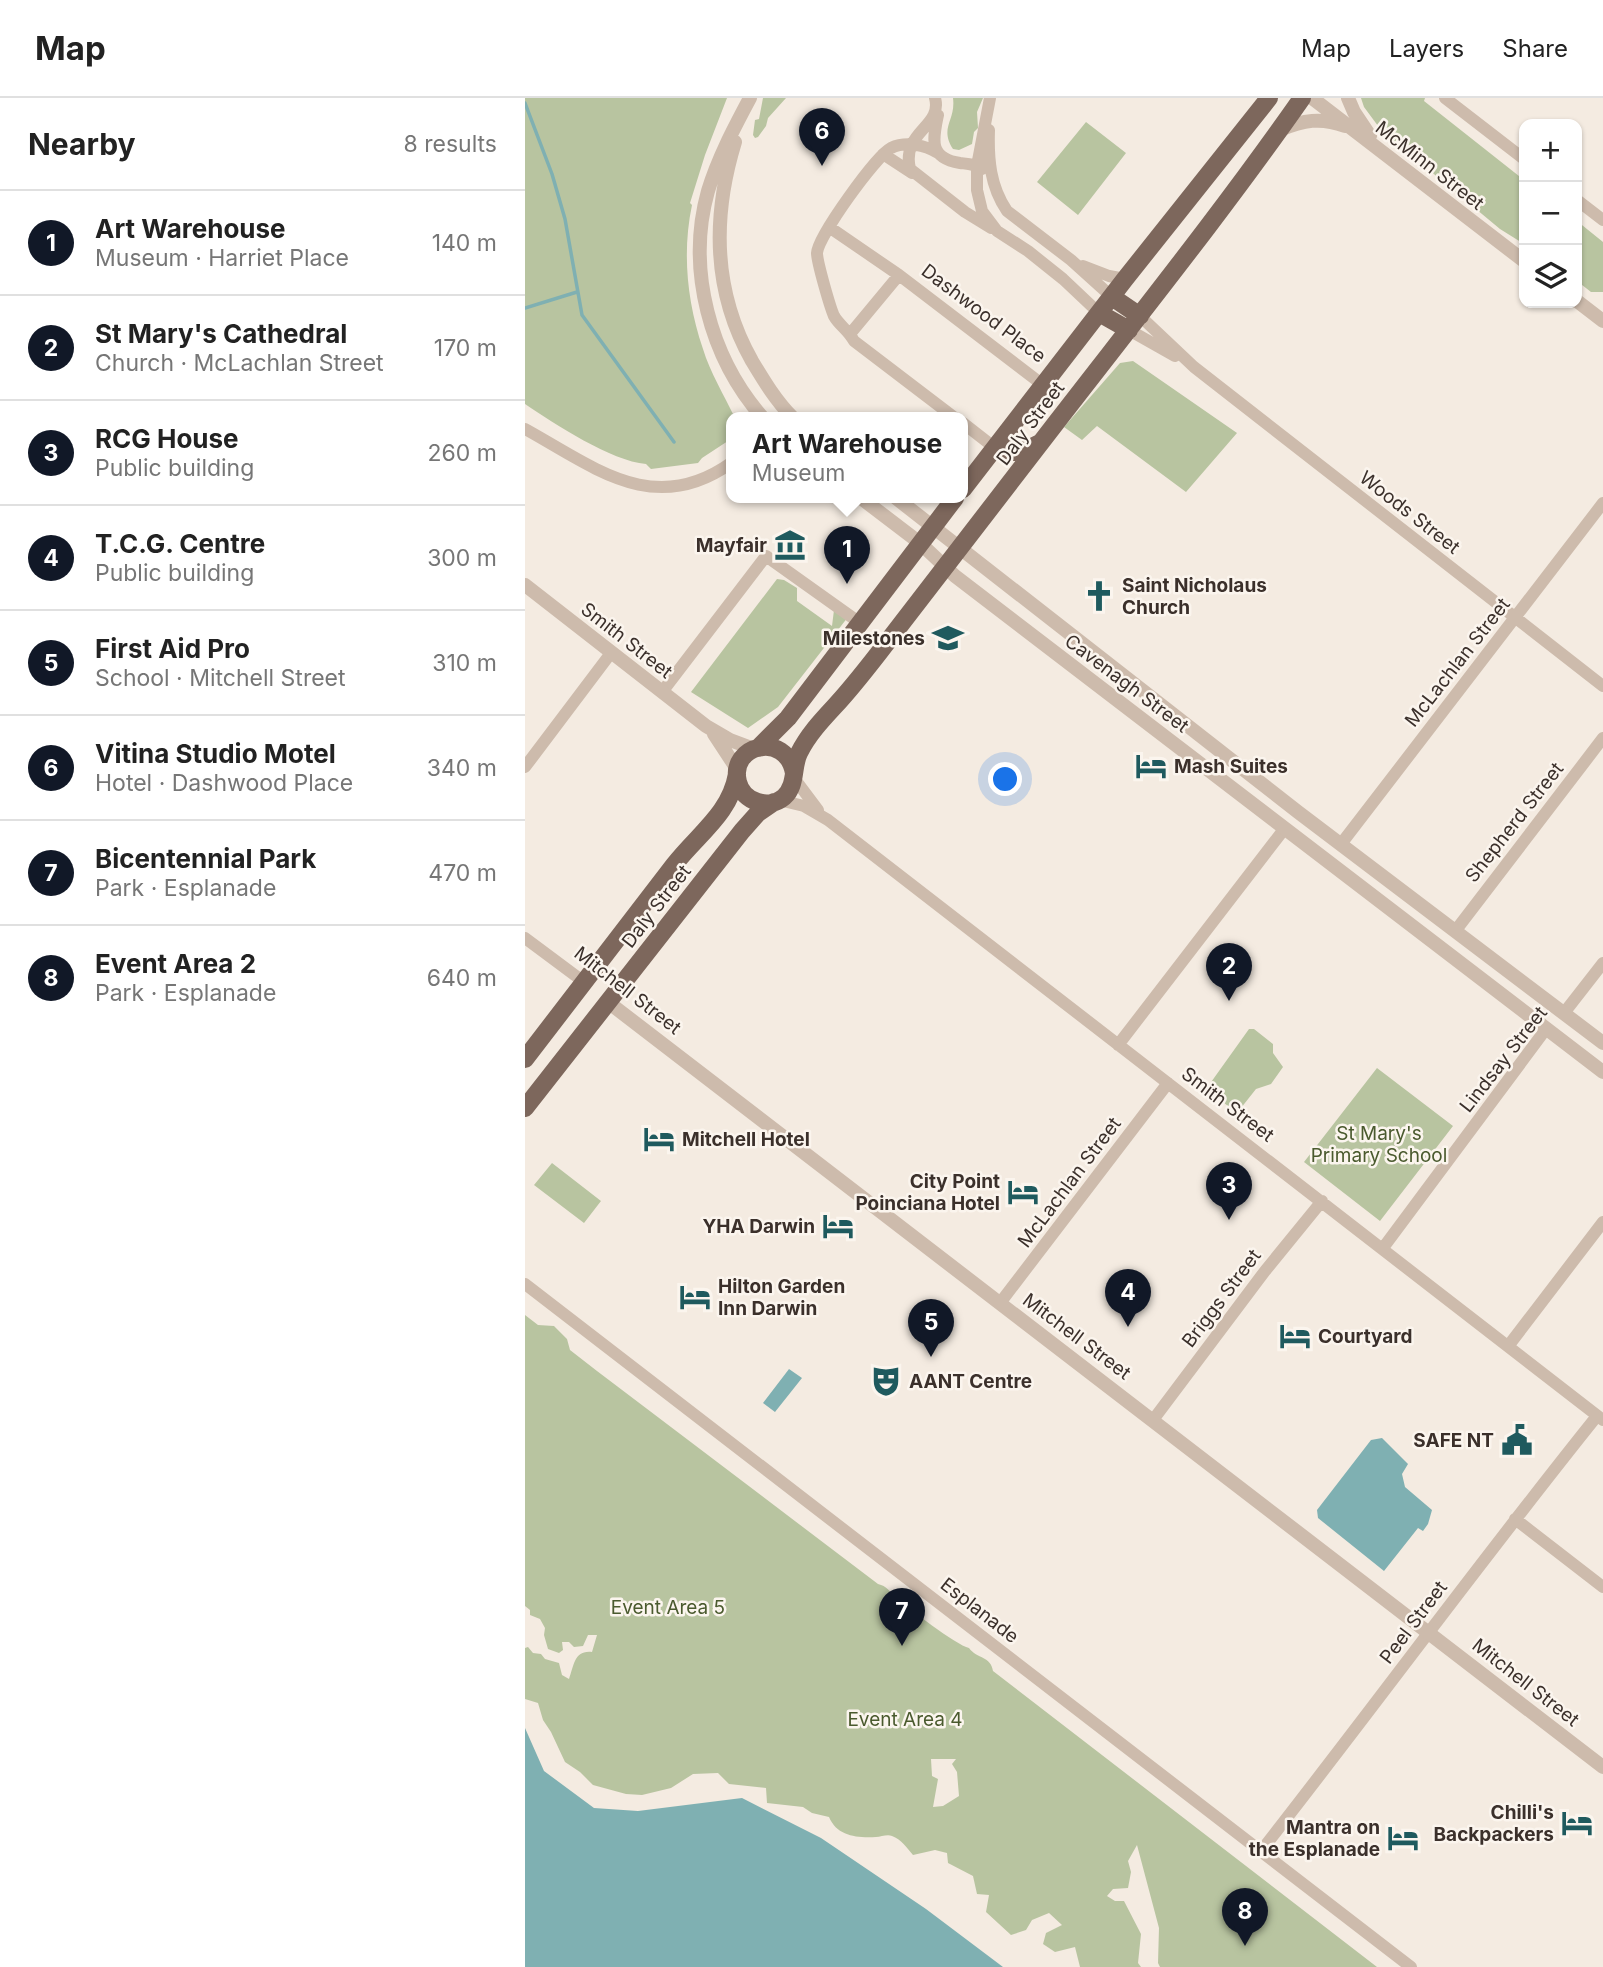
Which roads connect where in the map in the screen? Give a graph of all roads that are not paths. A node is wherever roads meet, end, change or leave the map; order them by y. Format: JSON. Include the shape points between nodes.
{"nodes":[{"id":1,"x":750,"y":98,"type":"edge"},
{"id":2,"x":991,"y":98,"type":"edge"},
{"id":3,"x":1269,"y":98,"type":"edge"},
{"id":4,"x":1302,"y":98,"type":"edge"},
{"id":5,"x":1313,"y":98,"type":"edge"},
{"id":6,"x":1348,"y":98,"type":"edge"},
{"id":7,"x":1445,"y":98,"type":"edge"},
{"id":8,"x":936,"y":103,"type":"edge"},
{"id":9,"x":1353,"y":128,"type":"junction"},
{"id":10,"x":1280,"y":130,"type":"junction"},
{"id":11,"x":911,"y":145,"type":"junction"},
{"id":12,"x":938,"y":153,"type":"junction"},
{"id":13,"x":883,"y":154,"type":"junction"},
{"id":14,"x":1519,"y":155,"type":"edge"},
{"id":15,"x":1391,"y":158,"type":"junction"},
{"id":16,"x":977,"y":166,"type":"junction"},
{"id":17,"x":912,"y":173,"type":"junction"},
{"id":18,"x":991,"y":175,"type":"junction"},
{"id":19,"x":1001,"y":202,"type":"junction"},
{"id":20,"x":1582,"y":204,"type":"edge"},
{"id":21,"x":982,"y":211,"type":"junction"},
{"id":22,"x":1603,"y":220,"type":"edge"},
{"id":23,"x":829,"y":227,"type":"junction"},
{"id":24,"x":997,"y":231,"type":"junction"},
{"id":25,"x":1039,"y":236,"type":"junction"},
{"id":26,"x":1028,"y":251,"type":"junction"},
{"id":27,"x":1519,"y":257,"type":"edge"},
{"id":28,"x":1071,"y":260,"type":"junction"},
{"id":29,"x":899,"y":275,"type":"junction"},
{"id":30,"x":1125,"y":279,"type":"junction"},
{"id":31,"x":1112,"y":297,"type":"junction"},
{"id":32,"x":1582,"y":305,"type":"edge"},
{"id":33,"x":1099,"y":313,"type":"junction"},
{"id":34,"x":1602,"y":319,"type":"edge"},
{"id":35,"x":1134,"y":323,"type":"junction"},
{"id":36,"x":850,"y":334,"type":"junction"},
{"id":37,"x":1043,"y":385,"type":"junction"},
{"id":38,"x":1070,"y":405,"type":"junction"},
{"id":39,"x":758,"y":412,"type":"edge"},
{"id":40,"x":782,"y":412,"type":"edge"},
{"id":41,"x":947,"y":412,"type":"edge"},
{"id":42,"x":968,"y":427,"type":"edge"},
{"id":43,"x":525,"y":429,"type":"edge"},
{"id":44,"x":1040,"y":443,"type":"junction"},
{"id":45,"x":995,"y":448,"type":"junction"},
{"id":46,"x":726,"y":467,"type":"edge"},
{"id":47,"x":968,"y":483,"type":"edge"},
{"id":48,"x":868,"y":503,"type":"edge"},
{"id":49,"x":903,"y":503,"type":"edge"},
{"id":50,"x":951,"y":503,"type":"edge"},
{"id":51,"x":1603,"y":503,"type":"edge"},
{"id":52,"x":933,"y":526,"type":"junction"},
{"id":53,"x":920,"y":543,"type":"junction"},
{"id":54,"x":961,"y":548,"type":"junction"},
{"id":55,"x":945,"y":568,"type":"junction"},
{"id":56,"x":525,"y":585,"type":"edge"},
{"id":57,"x":1515,"y":618,"type":"junction"},
{"id":58,"x":1056,"y":622,"type":"junction"},
{"id":59,"x":860,"y":624,"type":"junction"},
{"id":60,"x":1042,"y":642,"type":"junction"},
{"id":61,"x":611,"y":653,"type":"junction"},
{"id":62,"x":1603,"y":686,"type":"edge"},
{"id":63,"x":662,"y":692,"type":"junction"},
{"id":64,"x":706,"y":726,"type":"junction"},
{"id":65,"x":1603,"y":738,"type":"edge"},
{"id":66,"x":756,"y":748,"type":"junction"},
{"id":67,"x":525,"y":766,"type":"edge"},
{"id":68,"x":737,"y":771,"type":"junction"},
{"id":69,"x":794,"y":776,"type":"junction"},
{"id":70,"x":777,"y":801,"type":"junction"},
{"id":71,"x":1298,"y":812,"type":"junction"},
{"id":72,"x":828,"y":820,"type":"junction"},
{"id":73,"x":1285,"y":828,"type":"junction"},
{"id":74,"x":1341,"y":844,"type":"junction"},
{"id":75,"x":1328,"y":860,"type":"junction"},
{"id":76,"x":1456,"y":930,"type":"junction"},
{"id":77,"x":525,"y":938,"type":"edge"},
{"id":78,"x":1442,"y":949,"type":"junction"},
{"id":79,"x":1603,"y":963,"type":"edge"},
{"id":80,"x":584,"y":982,"type":"junction"},
{"id":81,"x":608,"y":1002,"type":"junction"},
{"id":82,"x":1564,"y":1013,"type":"junction"},
{"id":83,"x":1546,"y":1029,"type":"junction"},
{"id":84,"x":1603,"y":1043,"type":"edge"},
{"id":85,"x":1118,"y":1045,"type":"junction"},
{"id":86,"x":525,"y":1059,"type":"edge"},
{"id":87,"x":1603,"y":1072,"type":"edge"},
{"id":88,"x":1168,"y":1083,"type":"junction"},
{"id":89,"x":525,"y":1108,"type":"edge"},
{"id":90,"x":1322,"y":1201,"type":"junction"},
{"id":91,"x":1603,"y":1222,"type":"edge"},
{"id":92,"x":1383,"y":1248,"type":"junction"},
{"id":93,"x":525,"y":1284,"type":"edge"},
{"id":94,"x":1000,"y":1303,"type":"junction"},
{"id":95,"x":1509,"y":1345,"type":"junction"},
{"id":96,"x":1600,"y":1418,"type":"edge"},
{"id":97,"x":1153,"y":1420,"type":"junction"},
{"id":98,"x":1515,"y":1519,"type":"junction"},
{"id":99,"x":1603,"y":1587,"type":"edge"},
{"id":100,"x":1429,"y":1632,"type":"junction"},
{"id":101,"x":1603,"y":1767,"type":"edge"},
{"id":102,"x":1261,"y":1851,"type":"junction"},
{"id":103,"x":1411,"y":1967,"type":"edge"}],
"edges":[{"from":1,"to":39,"type":"street","via":[[707,194],[701,269],[709,317],[724,358]]},
{"from":1,"to":40,"type":"street","via":[[722,190],[718,230],[721,271],[736,330]]},
{"from":2,"to":16,"type":"street"},
{"from":2,"to":18,"type":"street"},
{"from":3,"to":30,"type":"main road","name":"Daly Street"},
{"from":4,"to":10,"type":"main road","name":"Daly Street"},
{"from":5,"to":9,"type":"street","name":"McMinn Street"},
{"from":6,"to":15,"type":"street","via":[[1361,125]]},
{"from":7,"to":14,"type":"street"},
{"from":8,"to":11,"type":"street"},
{"from":8,"to":12,"type":"street","via":[[933,138]]},
{"from":9,"to":10,"type":"street","via":[[1311,119]]},
{"from":9,"to":15,"type":"street","name":"McMinn Street"},
{"from":10,"to":35,"type":"main road","name":"Daly Street"},
{"from":11,"to":12,"type":"street"},
{"from":11,"to":13,"type":"street"},
{"from":11,"to":17,"type":"street"},
{"from":12,"to":16,"type":"street"},
{"from":13,"to":17,"type":"street"},
{"from":13,"to":23,"type":"street"},
{"from":15,"to":27,"type":"street","name":"McMinn Street"},
{"from":16,"to":18,"type":"street"},
{"from":16,"to":21,"type":"street"},
{"from":17,"to":24,"type":"street"},
{"from":18,"to":19,"type":"street"},
{"from":19,"to":21,"type":"street"},
{"from":19,"to":25,"type":"street"},
{"from":20,"to":22,"type":"street"},
{"from":21,"to":24,"type":"street"},
{"from":23,"to":29,"type":"street","name":"Dashwood Place"},
{"from":23,"to":36,"type":"street","via":[[817,257],[834,315]]},
{"from":24,"to":26,"type":"street"},
{"from":25,"to":26,"type":"street"},
{"from":25,"to":28,"type":"street"},
{"from":26,"to":33,"type":"street"},
{"from":28,"to":30,"type":"street"},
{"from":28,"to":31,"type":"street"},
{"from":29,"to":36,"type":"street","name":"Dashwood Place"},
{"from":29,"to":37,"type":"street","name":"Dashwood Place"},
{"from":30,"to":31,"type":"main road","name":"Daly Street"},
{"from":31,"to":33,"type":"main road","name":"Daly Street"},
{"from":31,"to":35,"type":"main road"},
{"from":32,"to":34,"type":"street"},
{"from":33,"to":35,"type":"main road"},
{"from":33,"to":37,"type":"main road","name":"Daly Street"},
{"from":35,"to":38,"type":"main road","name":"Daly Street"},
{"from":35,"to":57,"type":"street","name":"Woods Street"},
{"from":36,"to":41,"type":"street"},
{"from":37,"to":38,"type":"main road"},
{"from":37,"to":45,"type":"main road","name":"Daly Street"},
{"from":38,"to":44,"type":"main road","name":"Daly Street"},
{"from":42,"to":45,"type":"street"},
{"from":43,"to":46,"type":"street","via":[[611,477],[637,485],[663,489],[685,485]]},
{"from":44,"to":45,"type":"main road","via":[[1015,452]]},
{"from":44,"to":54,"type":"main road","name":"Daly Street"},
{"from":45,"to":47,"type":"main road","name":"Daly Street"},
{"from":48,"to":53,"type":"street","name":"Cavenagh Street"},
{"from":49,"to":52,"type":"street","name":"Cavenagh Street"},
{"from":50,"to":52,"type":"main road"},
{"from":51,"to":57,"type":"street","name":"McLachlan Street"},
{"from":52,"to":53,"type":"main road"},
{"from":52,"to":54,"type":"street","name":"Cavenagh Street"},
{"from":53,"to":55,"type":"street","name":"Cavenagh Street"},
{"from":53,"to":59,"type":"main road"},
{"from":54,"to":55,"type":"main road","name":"Daly Street"},
{"from":54,"to":58,"type":"street","name":"Cavenagh Street"},
{"from":55,"to":60,"type":"street","name":"Cavenagh Street"},
{"from":55,"to":69,"type":"main road","name":"Daly Street","via":[[814,729],[799,753]]},
{"from":56,"to":61,"type":"street","name":"Smith Street"},
{"from":57,"to":62,"type":"street","name":"Woods Street"},
{"from":57,"to":74,"type":"street","name":"McLachlan Street"},
{"from":58,"to":60,"type":"street"},
{"from":58,"to":71,"type":"street","name":"Cavenagh Street"},
{"from":59,"to":63,"type":"street","via":[[766,556]]},
{"from":59,"to":66,"type":"main road","via":[[788,718]]},
{"from":60,"to":73,"type":"street","name":"Cavenagh Street"},
{"from":61,"to":63,"type":"street","name":"Smith Street"},
{"from":61,"to":67,"type":"street"},
{"from":63,"to":64,"type":"street","name":"Smith Street"},
{"from":64,"to":66,"type":"street","name":"Smith Street"},
{"from":64,"to":68,"type":"street","name":"Smith Street"},
{"from":65,"to":76,"type":"street","name":"Shepherd Street"},
{"from":66,"to":68,"type":"main road","via":[[745,755]]},
{"from":66,"to":69,"type":"main road","via":[[783,752]]},
{"from":68,"to":70,"type":"main road","via":[[741,791],[750,799]]},
{"from":68,"to":80,"type":"main road","name":"Daly Street","via":[[733,791],[718,817],[680,857]]},
{"from":69,"to":70,"type":"main road","via":[[791,789]]},
{"from":69,"to":72,"type":"street","name":"Smith Street"},
{"from":70,"to":72,"type":"street","name":"Smith Street","via":[[804,806]]},
{"from":70,"to":81,"type":"main road","name":"Daly Street","via":[[742,831]]},
{"from":71,"to":73,"type":"street"},
{"from":71,"to":74,"type":"street","name":"Cavenagh Street"},
{"from":72,"to":85,"type":"street","name":"Smith Street"},
{"from":73,"to":75,"type":"street","name":"Cavenagh Street"},
{"from":73,"to":85,"type":"street"},
{"from":74,"to":75,"type":"street"},
{"from":74,"to":76,"type":"street","name":"Cavenagh Street"},
{"from":75,"to":78,"type":"street","name":"Cavenagh Street"},
{"from":76,"to":78,"type":"street"},
{"from":76,"to":82,"type":"street","name":"Cavenagh Street"},
{"from":77,"to":80,"type":"street","name":"Mitchell Street"},
{"from":78,"to":83,"type":"street","name":"Cavenagh Street"},
{"from":79,"to":82,"type":"street","name":"Lindsay Street"},
{"from":80,"to":81,"type":"main road","name":"Mitchell Street"},
{"from":80,"to":86,"type":"main road","name":"Daly Street"},
{"from":81,"to":89,"type":"main road","name":"Daly Street"},
{"from":81,"to":94,"type":"street","name":"Mitchell Street"},
{"from":82,"to":83,"type":"street","name":"Lindsay Street"},
{"from":82,"to":84,"type":"street","name":"Cavenagh Street"},
{"from":83,"to":87,"type":"street","name":"Cavenagh Street"},
{"from":83,"to":92,"type":"street","name":"Lindsay Street"},
{"from":85,"to":88,"type":"street","name":"Smith Street"},
{"from":88,"to":90,"type":"street","name":"Smith Street"},
{"from":88,"to":94,"type":"street","name":"McLachlan Street"},
{"from":90,"to":92,"type":"street","name":"Smith Street"},
{"from":90,"to":97,"type":"street","name":"Briggs Street"},
{"from":91,"to":95,"type":"street"},
{"from":92,"to":95,"type":"street","name":"Smith Street"},
{"from":93,"to":102,"type":"street","name":"Esplanade"},
{"from":94,"to":97,"type":"street","name":"Mitchell Street"},
{"from":95,"to":96,"type":"street","name":"Smith Street"},
{"from":96,"to":98,"type":"street","name":"Peel Street"},
{"from":97,"to":100,"type":"street","name":"Mitchell Street"},
{"from":98,"to":99,"type":"street"},
{"from":98,"to":100,"type":"street","name":"Peel Street"},
{"from":100,"to":101,"type":"street","name":"Mitchell Street"},
{"from":100,"to":102,"type":"street","name":"Peel Street"},
{"from":102,"to":103,"type":"street","name":"Esplanade"}]}
